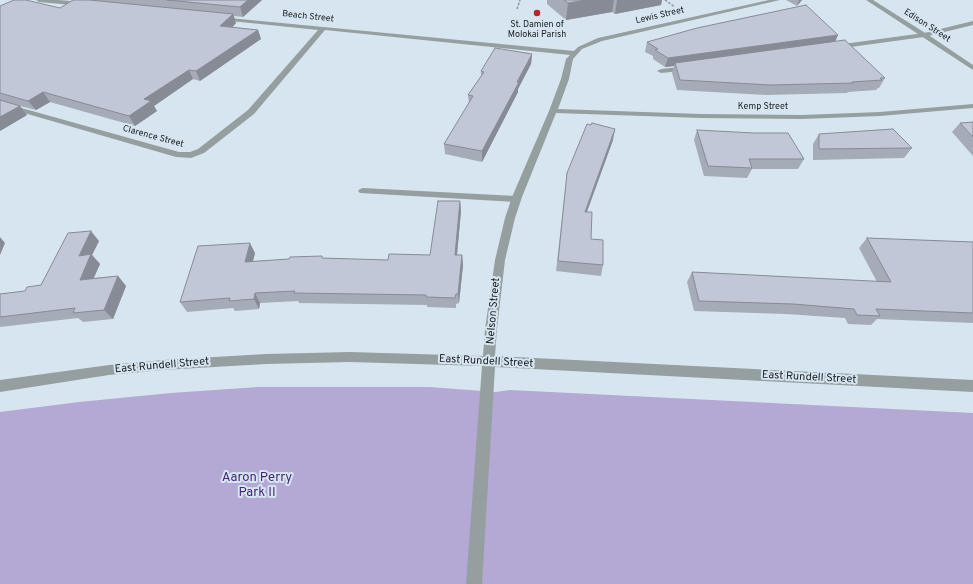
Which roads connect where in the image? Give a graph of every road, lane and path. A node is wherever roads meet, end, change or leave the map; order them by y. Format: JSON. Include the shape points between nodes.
{"nodes":[{"id":1,"x":39,"y":0,"type":"edge"},
{"id":2,"x":520,"y":0,"type":"edge"},
{"id":3,"x":665,"y":0,"type":"edge"},
{"id":4,"x":777,"y":0,"type":"edge"},
{"id":5,"x":869,"y":0,"type":"edge"},
{"id":6,"x":87,"y":5,"type":"edge"},
{"id":7,"x":517,"y":9,"type":"dead end"},
{"id":8,"x":681,"y":11,"type":"dead end"},
{"id":9,"x":213,"y":17,"type":"edge"},
{"id":10,"x":973,"y":23,"type":"edge"},
{"id":11,"x":323,"y":28,"type":"junction"},
{"id":12,"x":924,"y":35,"type":"junction"},
{"id":13,"x":829,"y":48,"type":"edge"},
{"id":14,"x":575,"y":53,"type":"junction"},
{"id":15,"x":697,"y":67,"type":"edge"},
{"id":16,"x":973,"y":68,"type":"edge"},
{"id":17,"x":661,"y":71,"type":"dead end"},
{"id":18,"x":0,"y":104,"type":"edge"},
{"id":19,"x":973,"y":106,"type":"edge"},
{"id":20,"x":553,"y":111,"type":"junction"},
{"id":21,"x":363,"y":191,"type":"dead end"},
{"id":22,"x":516,"y":199,"type":"junction"},
{"id":23,"x":490,"y":362,"type":"junction"},
{"id":24,"x":0,"y":386,"type":"edge"},
{"id":25,"x":973,"y":386,"type":"edge"},
{"id":26,"x":474,"y":584,"type":"edge"}],
"edges":[{"from":1,"to":6,"type":"street"},
{"from":2,"to":7,"type":"path"},
{"from":3,"to":8,"type":"path"},
{"from":4,"to":14,"type":"street","name":"Lewis Street","via":[[605,38],[587,44]]},
{"from":5,"to":12,"type":"street","name":"Edison Street"},
{"from":9,"to":11,"type":"street","name":"Beach Street"},
{"from":10,"to":12,"type":"street"},
{"from":11,"to":14,"type":"street","name":"Beach Street"},
{"from":11,"to":18,"type":"street","name":"Clarence Street","via":[[251,112],[201,151],[191,155],[179,155]]},
{"from":12,"to":13,"type":"street"},
{"from":12,"to":16,"type":"street","name":"Edison Street"},
{"from":14,"to":20,"type":"street","name":"Nelson Street","via":[[569,62]]},
{"from":15,"to":17,"type":"street"},
{"from":19,"to":20,"type":"street","name":"Kemp Street","via":[[874,115],[795,117]]},
{"from":20,"to":22,"type":"street","name":"Nelson Street"},
{"from":21,"to":22,"type":"street"},
{"from":22,"to":23,"type":"street","name":"Nelson Street","via":[[503,241],[496,280]]},
{"from":23,"to":24,"type":"street","name":"East Rundell Street","via":[[350,357],[215,361],[109,370]]},
{"from":23,"to":25,"type":"street","name":"East Rundell Street"},
{"from":23,"to":26,"type":"street","name":"Nelson Street"}]}
